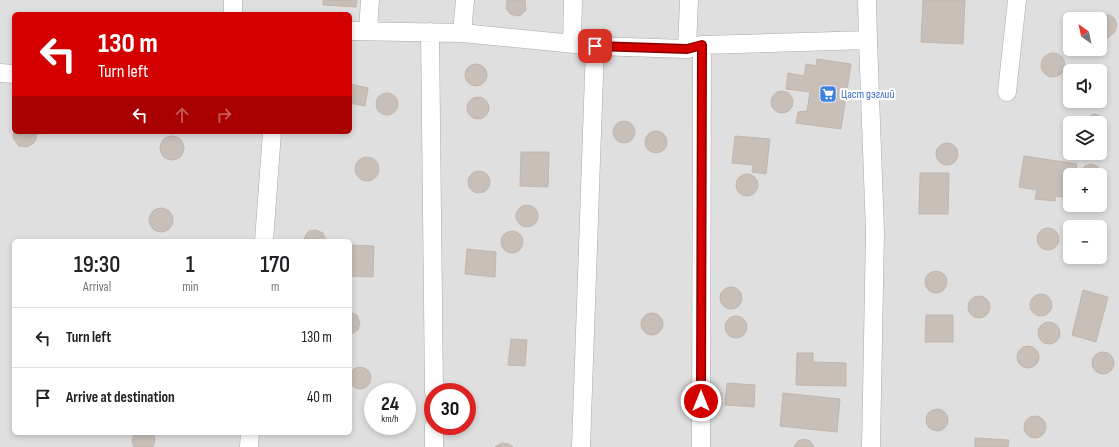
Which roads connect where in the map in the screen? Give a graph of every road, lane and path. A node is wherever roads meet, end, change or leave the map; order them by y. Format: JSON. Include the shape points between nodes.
{"nodes":[{"id":1,"x":233,"y":0,"type":"edge"},
{"id":2,"x":370,"y":0,"type":"edge"},
{"id":3,"x":465,"y":0,"type":"edge"},
{"id":4,"x":573,"y":0,"type":"edge"},
{"id":5,"x":689,"y":0,"type":"edge"},
{"id":6,"x":868,"y":0,"type":"edge"},
{"id":7,"x":1017,"y":0,"type":"edge"},
{"id":8,"x":233,"y":12,"type":"edge"},
{"id":9,"x":352,"y":31,"type":"edge"},
{"id":10,"x":368,"y":31,"type":"junction"},
{"id":11,"x":430,"y":32,"type":"junction"},
{"id":12,"x":462,"y":33,"type":"junction"},
{"id":13,"x":868,"y":40,"type":"junction"},
{"id":14,"x":572,"y":44,"type":"junction"},
{"id":15,"x":595,"y":46,"type":"junction"},
{"id":16,"x":695,"y":47,"type":"junction"},
{"id":17,"x":0,"y":73,"type":"edge"},
{"id":18,"x":12,"y":74,"type":"edge"},
{"id":19,"x":1007,"y":92,"type":"dead end"},
{"id":20,"x":272,"y":134,"type":"edge"},
{"id":21,"x":264,"y":239,"type":"edge"},
{"id":22,"x":434,"y":383,"type":"edge"},
{"id":23,"x":250,"y":435,"type":"edge"},
{"id":24,"x":434,"y":435,"type":"edge"},
{"id":25,"x":249,"y":447,"type":"edge"},
{"id":26,"x":434,"y":447,"type":"edge"},
{"id":27,"x":581,"y":447,"type":"edge"},
{"id":28,"x":701,"y":447,"type":"edge"},
{"id":29,"x":871,"y":447,"type":"edge"}],
"edges":[{"from":1,"to":8,"type":"street"},
{"from":2,"to":10,"type":"street"},
{"from":3,"to":12,"type":"street"},
{"from":4,"to":14,"type":"street"},
{"from":5,"to":16,"type":"street"},
{"from":6,"to":13,"type":"street"},
{"from":7,"to":19,"type":"street"},
{"from":9,"to":10,"type":"street"},
{"from":10,"to":11,"type":"street"},
{"from":11,"to":12,"type":"street"},
{"from":11,"to":22,"type":"street"},
{"from":12,"to":14,"type":"street"},
{"from":13,"to":16,"type":"street"},
{"from":13,"to":29,"type":"street","via":[[875,232]]},
{"from":14,"to":15,"type":"street"},
{"from":15,"to":16,"type":"street"},
{"from":15,"to":27,"type":"street"},
{"from":16,"to":28,"type":"street"},
{"from":17,"to":18,"type":"street"},
{"from":20,"to":21,"type":"street"},
{"from":23,"to":25,"type":"street"},
{"from":24,"to":26,"type":"street"}]}
